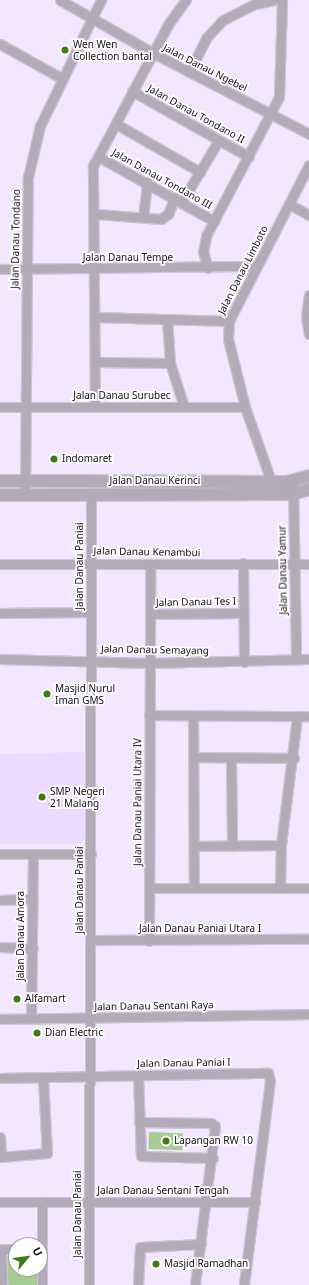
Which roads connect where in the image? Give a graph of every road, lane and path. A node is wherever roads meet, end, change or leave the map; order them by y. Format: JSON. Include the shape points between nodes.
{"nodes":[{"id":1,"x":60,"y":0,"type":"edge"},
{"id":2,"x":101,"y":0,"type":"edge"},
{"id":3,"x":186,"y":0,"type":"edge"},
{"id":4,"x":274,"y":0,"type":"edge"},
{"id":5,"x":282,"y":0,"type":"edge"},
{"id":6,"x":92,"y":18,"type":"junction"},
{"id":7,"x":1,"y":47,"type":"edge"},
{"id":8,"x":153,"y":53,"type":"junction"},
{"id":9,"x":189,"y":72,"type":"junction"},
{"id":10,"x":63,"y":79,"type":"junction"},
{"id":11,"x":132,"y":91,"type":"junction"},
{"id":12,"x":272,"y":115,"type":"junction"},
{"id":13,"x":116,"y":124,"type":"junction"},
{"id":14,"x":309,"y":134,"type":"edge"},
{"id":15,"x":219,"y":140,"type":"junction"},
{"id":16,"x":99,"y":157,"type":"junction"},
{"id":17,"x":249,"y":157,"type":"junction"},
{"id":18,"x":309,"y":165,"type":"edge"},
{"id":19,"x":200,"y":172,"type":"junction"},
{"id":20,"x":147,"y":182,"type":"junction"},
{"id":21,"x":178,"y":199,"type":"junction"},
{"id":22,"x":289,"y":204,"type":"junction"},
{"id":23,"x":96,"y":214,"type":"junction"},
{"id":24,"x":309,"y":215,"type":"edge"},
{"id":25,"x":142,"y":217,"type":"junction"},
{"id":26,"x":214,"y":221,"type":"junction"},
{"id":27,"x":256,"y":266,"type":"junction"},
{"id":28,"x":208,"y":268,"type":"junction"},
{"id":29,"x":0,"y":269,"type":"edge"},
{"id":30,"x":26,"y":269,"type":"junction"},
{"id":31,"x":95,"y":269,"type":"junction"},
{"id":32,"x":309,"y":295,"type":"edge"},
{"id":33,"x":96,"y":318,"type":"junction"},
{"id":34,"x":167,"y":319,"type":"junction"},
{"id":35,"x":229,"y":321,"type":"junction"},
{"id":36,"x":309,"y":334,"type":"edge"},
{"id":37,"x":97,"y":362,"type":"junction"},
{"id":38,"x":170,"y":363,"type":"junction"},
{"id":39,"x":0,"y":406,"type":"edge"},
{"id":40,"x":24,"y":406,"type":"junction"},
{"id":41,"x":95,"y":407,"type":"junction"},
{"id":42,"x":184,"y":407,"type":"junction"},
{"id":43,"x":244,"y":407,"type":"junction"},
{"id":44,"x":309,"y":476,"type":"edge"},
{"id":45,"x":0,"y":481,"type":"edge"},
{"id":46,"x":25,"y":481,"type":"junction"},
{"id":47,"x":271,"y":481,"type":"junction"},
{"id":48,"x":293,"y":481,"type":"junction"},
{"id":49,"x":309,"y":489,"type":"edge"},
{"id":50,"x":293,"y":494,"type":"junction"},
{"id":51,"x":0,"y":495,"type":"edge"},
{"id":52,"x":25,"y":495,"type":"junction"},
{"id":53,"x":91,"y":495,"type":"junction"},
{"id":54,"x":92,"y":562,"type":"junction"},
{"id":55,"x":243,"y":563,"type":"junction"},
{"id":56,"x":0,"y":564,"type":"edge"},
{"id":57,"x":295,"y":564,"type":"junction"},
{"id":58,"x":309,"y":564,"type":"edge"},
{"id":59,"x":150,"y":565,"type":"junction"},
{"id":60,"x":0,"y":612,"type":"edge"},
{"id":61,"x":91,"y":612,"type":"junction"},
{"id":62,"x":243,"y":612,"type":"junction"},
{"id":63,"x":151,"y":614,"type":"junction"},
{"id":64,"x":0,"y":659,"type":"edge"},
{"id":65,"x":90,"y":659,"type":"junction"},
{"id":66,"x":296,"y":659,"type":"junction"},
{"id":67,"x":309,"y":659,"type":"edge"},
{"id":68,"x":244,"y":662,"type":"junction"},
{"id":69,"x":150,"y":663,"type":"junction"},
{"id":70,"x":149,"y":716,"type":"junction"},
{"id":71,"x":193,"y":716,"type":"junction"},
{"id":72,"x":297,"y":716,"type":"junction"},
{"id":73,"x":309,"y":716,"type":"edge"},
{"id":74,"x":193,"y":757,"type":"junction"},
{"id":75,"x":231,"y":758,"type":"junction"},
{"id":76,"x":294,"y":758,"type":"junction"},
{"id":77,"x":281,"y":845,"type":"junction"},
{"id":78,"x":194,"y":846,"type":"junction"},
{"id":79,"x":232,"y":846,"type":"junction"},
{"id":80,"x":0,"y":854,"type":"edge"},
{"id":81,"x":33,"y":854,"type":"junction"},
{"id":82,"x":91,"y":854,"type":"junction"},
{"id":83,"x":149,"y":888,"type":"junction"},
{"id":84,"x":194,"y":888,"type":"junction"},
{"id":85,"x":280,"y":888,"type":"junction"},
{"id":86,"x":309,"y":888,"type":"edge"},
{"id":87,"x":33,"y":899,"type":"junction"},
{"id":88,"x":0,"y":900,"type":"edge"},
{"id":89,"x":309,"y":939,"type":"edge"},
{"id":90,"x":92,"y":940,"type":"junction"},
{"id":91,"x":149,"y":941,"type":"junction"},
{"id":92,"x":0,"y":947,"type":"edge"},
{"id":93,"x":33,"y":948,"type":"junction"},
{"id":94,"x":309,"y":1014,"type":"edge"},
{"id":95,"x":92,"y":1018,"type":"junction"},
{"id":96,"x":0,"y":1019,"type":"edge"},
{"id":97,"x":31,"y":1019,"type":"junction"},
{"id":98,"x":138,"y":1075,"type":"junction"},
{"id":99,"x":91,"y":1076,"type":"junction"},
{"id":100,"x":0,"y":1078,"type":"edge"},
{"id":101,"x":43,"y":1078,"type":"junction"},
{"id":102,"x":139,"y":1122,"type":"junction"},
{"id":103,"x":0,"y":1137,"type":"edge"},
{"id":104,"x":0,"y":1157,"type":"edge"},
{"id":105,"x":213,"y":1158,"type":"junction"},
{"id":106,"x":89,"y":1201,"type":"junction"},
{"id":107,"x":0,"y":1202,"type":"edge"},
{"id":108,"x":207,"y":1202,"type":"junction"},
{"id":109,"x":255,"y":1202,"type":"junction"},
{"id":110,"x":42,"y":1203,"type":"junction"},
{"id":111,"x":41,"y":1237,"type":"edge"},
{"id":112,"x":202,"y":1244,"type":"junction"},
{"id":113,"x":1,"y":1249,"type":"edge"},
{"id":114,"x":2,"y":1285,"type":"edge"},
{"id":115,"x":89,"y":1285,"type":"edge"},
{"id":116,"x":138,"y":1285,"type":"edge"},
{"id":117,"x":195,"y":1285,"type":"edge"},
{"id":118,"x":244,"y":1285,"type":"edge"}],
"edges":[{"from":1,"to":6,"type":"street","name":"Jalan Danau Ngebel"},
{"from":2,"to":6,"type":"street","name":"Jalan Danau Tondano"},
{"from":3,"to":8,"type":"street"},
{"from":4,"to":9,"type":"street","via":[[255,4],[223,20],[206,38]]},
{"from":5,"to":12,"type":"street","via":[[282,83]]},
{"from":6,"to":8,"type":"street","name":"Jalan Danau Ngebel"},
{"from":6,"to":10,"type":"street","name":"Jalan Danau Tondano"},
{"from":7,"to":10,"type":"street"},
{"from":8,"to":9,"type":"street","name":"Jalan Danau Ngebel"},
{"from":8,"to":11,"type":"street"},
{"from":9,"to":12,"type":"street","name":"Jalan Danau Ngebel"},
{"from":10,"to":30,"type":"street","name":"Jalan Danau Tondano","via":[[33,146],[28,177]]},
{"from":11,"to":13,"type":"street"},
{"from":11,"to":15,"type":"street","name":"Jalan Danau Tondano II"},
{"from":12,"to":14,"type":"street","name":"Jalan Danau Ngebel"},
{"from":12,"to":17,"type":"street"},
{"from":13,"to":16,"type":"street"},
{"from":13,"to":19,"type":"street"},
{"from":15,"to":17,"type":"street","name":"Jalan Danau Tondano II"},
{"from":15,"to":19,"type":"street"},
{"from":16,"to":20,"type":"street","name":"Jalan Danau Tondano III"},
{"from":16,"to":23,"type":"street","via":[[93,166]]},
{"from":17,"to":26,"type":"street"},
{"from":18,"to":22,"type":"street","name":"Jalan Danau Limboto"},
{"from":19,"to":21,"type":"street"},
{"from":20,"to":21,"type":"street","name":"Jalan Danau Tondano III"},
{"from":20,"to":25,"type":"street"},
{"from":21,"to":25,"type":"street","via":[[165,218]]},
{"from":21,"to":26,"type":"street","name":"Jalan Danau Tondano III"},
{"from":22,"to":24,"type":"street"},
{"from":22,"to":27,"type":"street","name":"Jalan Danau Limboto"},
{"from":23,"to":25,"type":"street"},
{"from":23,"to":31,"type":"street"},
{"from":26,"to":28,"type":"street","via":[[204,244]]},
{"from":27,"to":28,"type":"street","name":"Jalan Danau Tempe"},
{"from":27,"to":35,"type":"street","name":"Jalan Danau Limboto"},
{"from":28,"to":31,"type":"street","name":"Jalan Danau Tempe"},
{"from":29,"to":30,"type":"street","name":"Jalan Danau Tempe"},
{"from":30,"to":31,"type":"street","name":"Jalan Danau Tempe"},
{"from":30,"to":40,"type":"street","name":"Jalan Danau Tondano"},
{"from":31,"to":33,"type":"street"},
{"from":32,"to":36,"type":"street","via":[[306,316]]},
{"from":33,"to":34,"type":"street"},
{"from":33,"to":37,"type":"street"},
{"from":34,"to":35,"type":"street"},
{"from":34,"to":38,"type":"street"},
{"from":35,"to":43,"type":"street","name":"Jalan Danau Limboto","via":[[228,339]]},
{"from":37,"to":38,"type":"street"},
{"from":37,"to":41,"type":"street"},
{"from":38,"to":42,"type":"street"},
{"from":39,"to":40,"type":"street","name":"Jalan Danau Surubec"},
{"from":40,"to":41,"type":"street","name":"Jalan Danau Surubec"},
{"from":40,"to":46,"type":"street","name":"Jalan Danau Tondano"},
{"from":41,"to":42,"type":"street","name":"Jalan Danau Surubec"},
{"from":42,"to":43,"type":"street","name":"Jalan Danau Surubec"},
{"from":43,"to":47,"type":"street","name":"Jalan Danau Limboto"},
{"from":44,"to":48,"type":"street","name":"Jalan Danau Kerinci"},
{"from":45,"to":46,"type":"street","name":"Jalan Danau Kerinci"},
{"from":46,"to":47,"type":"street","name":"Jalan Danau Kerinci"},
{"from":46,"to":52,"type":"street","name":"Jalan Danau Tondano"},
{"from":47,"to":48,"type":"street","name":"Jalan Danau Kerinci"},
{"from":48,"to":50,"type":"street","name":"Jalan Danau Yamur"},
{"from":49,"to":50,"type":"street","name":"Jalan Danau Kerinci"},
{"from":50,"to":53,"type":"street","name":"Jalan Danau Kerinci"},
{"from":50,"to":57,"type":"street","name":"Jalan Danau Yamur"},
{"from":51,"to":52,"type":"street","name":"Jalan Danau Kerinci"},
{"from":52,"to":53,"type":"street","name":"Jalan Danau Kerinci"},
{"from":53,"to":54,"type":"street","name":"Jalan Danau Paniai"},
{"from":54,"to":56,"type":"street","name":"Jalan Danau Kenambui"},
{"from":54,"to":59,"type":"street","name":"Jalan Danau Kenambui"},
{"from":54,"to":61,"type":"street","name":"Jalan Danau Paniai"},
{"from":55,"to":57,"type":"street","name":"Jalan Danau Kenambui"},
{"from":55,"to":59,"type":"street","name":"Jalan Danau Kenambui"},
{"from":55,"to":62,"type":"street"},
{"from":57,"to":58,"type":"street","name":"Jalan Danau Kenambui"},
{"from":57,"to":66,"type":"street","name":"Jalan Danau Yamur"},
{"from":59,"to":63,"type":"street","name":"Jalan Danau Paniai Utara IV"},
{"from":60,"to":61,"type":"street"},
{"from":61,"to":65,"type":"street","name":"Jalan Danau Paniai"},
{"from":62,"to":63,"type":"street","name":"Jalan Danau Tes I"},
{"from":62,"to":68,"type":"street"},
{"from":63,"to":69,"type":"street","name":"Jalan Danau Paniai Utara IV"},
{"from":64,"to":65,"type":"street","name":"Jalan Danau Semayang"},
{"from":65,"to":69,"type":"street","name":"Jalan Danau Semayang"},
{"from":65,"to":82,"type":"street","name":"Jalan Danau Paniai"},
{"from":66,"to":67,"type":"street","name":"Jalan Danau Semayang"},
{"from":66,"to":68,"type":"street","name":"Jalan Danau Semayang"},
{"from":68,"to":69,"type":"street","name":"Jalan Danau Semayang"},
{"from":69,"to":70,"type":"street","name":"Jalan Danau Paniai Utara IV"},
{"from":70,"to":71,"type":"street"},
{"from":70,"to":83,"type":"street","name":"Jalan Danau Paniai Utara IV"},
{"from":71,"to":72,"type":"street"},
{"from":71,"to":74,"type":"street"},
{"from":72,"to":73,"type":"street"},
{"from":72,"to":76,"type":"street"},
{"from":74,"to":75,"type":"street"},
{"from":74,"to":78,"type":"street"},
{"from":75,"to":76,"type":"street"},
{"from":75,"to":79,"type":"street"},
{"from":76,"to":77,"type":"street"},
{"from":77,"to":79,"type":"street"},
{"from":77,"to":85,"type":"street"},
{"from":78,"to":79,"type":"street"},
{"from":78,"to":84,"type":"street"},
{"from":80,"to":81,"type":"street"},
{"from":81,"to":82,"type":"street"},
{"from":81,"to":87,"type":"street","name":"Jalan Danau Amora"},
{"from":82,"to":90,"type":"street","name":"Jalan Danau Paniai"},
{"from":83,"to":84,"type":"street"},
{"from":83,"to":91,"type":"street","name":"Jalan Danau Paniai Utara IV"},
{"from":84,"to":85,"type":"street"},
{"from":85,"to":86,"type":"street"},
{"from":87,"to":88,"type":"street"},
{"from":87,"to":93,"type":"street","name":"Jalan Danau Amora"},
{"from":89,"to":91,"type":"street","name":"Jalan Danau Paniai Utara I"},
{"from":90,"to":91,"type":"street","name":"Jalan Danau Paniai Utara I"},
{"from":90,"to":95,"type":"street","name":"Jalan Danau Paniai"},
{"from":92,"to":93,"type":"street"},
{"from":93,"to":97,"type":"street","name":"Jalan Danau Amora"},
{"from":94,"to":95,"type":"street","name":"Jalan Danau Sentani Raya"},
{"from":95,"to":97,"type":"street","name":"Jalan Danau Sentani Raya"},
{"from":95,"to":99,"type":"street","name":"Jalan Danau Paniai"},
{"from":96,"to":97,"type":"street","name":"Jalan Danau Sentani Raya"},
{"from":98,"to":99,"type":"street","name":"Jalan Danau Paniai I"},
{"from":98,"to":102,"type":"street"},
{"from":98,"to":109,"type":"street","name":"Jalan Danau Paniai I","via":[[265,1072],[270,1074]]},
{"from":99,"to":101,"type":"street","name":"Jalan Danau Paniai I"},
{"from":99,"to":106,"type":"street","name":"Jalan Danau Paniai"},
{"from":100,"to":101,"type":"street","name":"Jalan Danau Paniai I"},
{"from":101,"to":104,"type":"street","via":[[47,1153]]},
{"from":102,"to":105,"type":"street","via":[[142,1157]]},
{"from":102,"to":105,"type":"street","via":[[211,1123],[215,1129]]},
{"from":103,"to":104,"type":"street"},
{"from":105,"to":108,"type":"street"},
{"from":106,"to":108,"type":"street","name":"Jalan Danau Sentani Tengah"},
{"from":106,"to":110,"type":"street","name":"Jalan Danau Sentani Tengah"},
{"from":106,"to":115,"type":"street","name":"Jalan Danau Paniai"},
{"from":107,"to":110,"type":"street","name":"Jalan Danau Sentani Tengah"},
{"from":108,"to":109,"type":"street","name":"Jalan Danau Sentani Tengah"},
{"from":108,"to":112,"type":"street"},
{"from":109,"to":118,"type":"street"},
{"from":110,"to":111,"type":"street"},
{"from":112,"to":116,"type":"street","via":[[140,1247]]},
{"from":112,"to":117,"type":"street"},
{"from":113,"to":114,"type":"street"}]}
